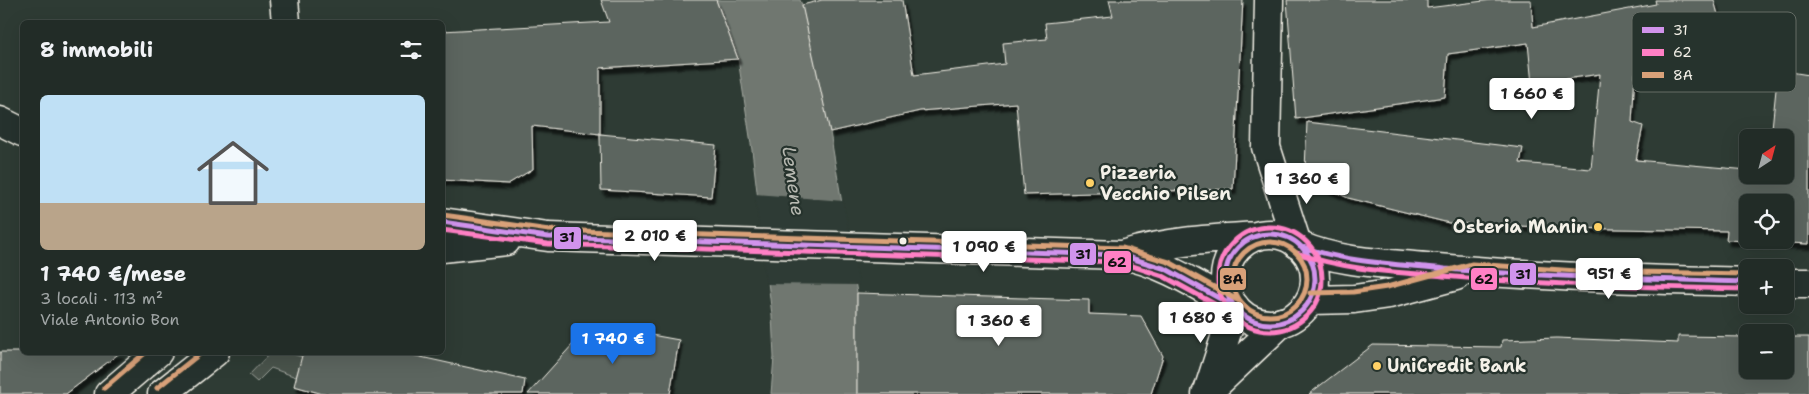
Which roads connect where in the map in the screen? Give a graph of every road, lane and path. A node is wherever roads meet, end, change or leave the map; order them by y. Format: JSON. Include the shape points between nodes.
{"nodes":[{"id":1,"x":284,"y":0,"type":"edge"},
{"id":2,"x":1268,"y":0,"type":"edge"},
{"id":3,"x":286,"y":20,"type":"edge"},
{"id":4,"x":445,"y":222,"type":"edge"},
{"id":5,"x":1259,"y":236,"type":"junction"},
{"id":6,"x":548,"y":237,"type":"junction"},
{"id":7,"x":1299,"y":245,"type":"junction"},
{"id":8,"x":445,"y":248,"type":"edge"},
{"id":9,"x":1121,"y":255,"type":"junction"},
{"id":10,"x":1472,"y":271,"type":"junction"},
{"id":11,"x":1739,"y":282,"type":"edge"},
{"id":12,"x":1794,"y":283,"type":"edge"},
{"id":13,"x":1809,"y":283,"type":"edge"},
{"id":14,"x":1310,"y":300,"type":"junction"},
{"id":15,"x":1235,"y":307,"type":"junction"},
{"id":16,"x":1282,"y":322,"type":"junction"},
{"id":17,"x":154,"y":355,"type":"edge"},
{"id":18,"x":211,"y":355,"type":"edge"},
{"id":19,"x":1207,"y":393,"type":"edge"},
{"id":20,"x":109,"y":394,"type":"edge"},
{"id":21,"x":162,"y":394,"type":"edge"}],
"edges":[{"from":1,"to":3,"type":"main road"},
{"from":2,"to":7,"type":"main road","via":[[1266,147]]},
{"from":4,"to":6,"type":"main road"},
{"from":5,"to":7,"type":"main road","via":[[1279,235]]},
{"from":5,"to":9,"type":"main road","via":[[1144,248]]},
{"from":5,"to":15,"type":"main road","via":[[1234,251],[1227,264],[1227,294]]},
{"from":6,"to":8,"type":"main road"},
{"from":6,"to":9,"type":"main road"},
{"from":7,"to":10,"type":"main road","via":[[1322,256]]},
{"from":7,"to":14,"type":"main road","via":[[1314,271]]},
{"from":9,"to":15,"type":"main road","via":[[1142,258],[1167,268]]},
{"from":10,"to":11,"type":"main road","via":[[1577,278]]},
{"from":10,"to":14,"type":"main road","via":[[1389,294]]},
{"from":12,"to":13,"type":"main road"},
{"from":14,"to":16,"type":"main road","via":[[1294,317]]},
{"from":15,"to":16,"type":"main road","via":[[1256,322]]},
{"from":15,"to":19,"type":"main road"},
{"from":16,"to":19,"type":"main road"},
{"from":17,"to":20,"type":"main road"},
{"from":18,"to":21,"type":"main road"}]}
